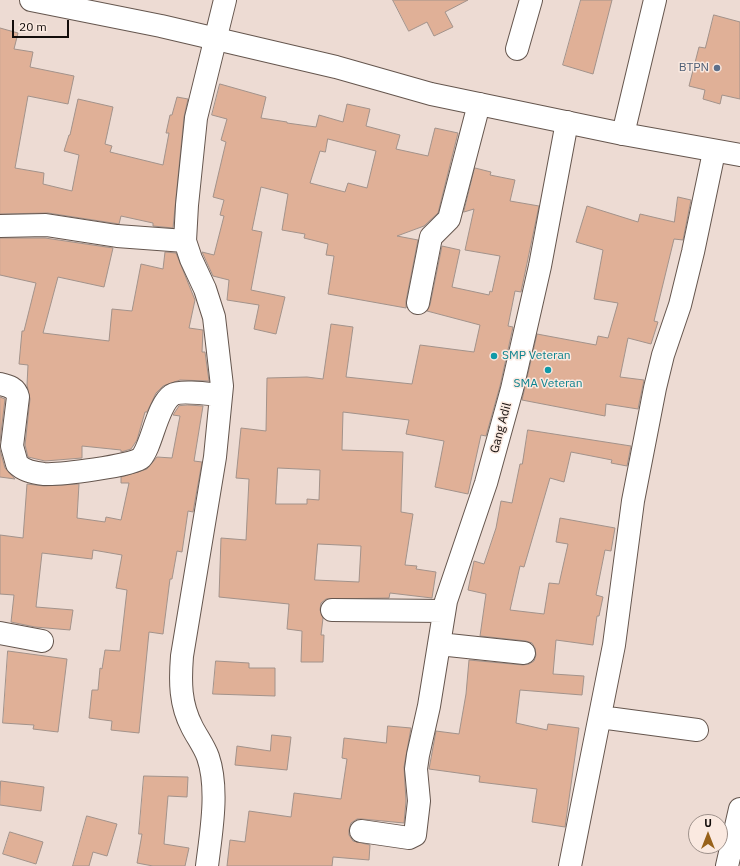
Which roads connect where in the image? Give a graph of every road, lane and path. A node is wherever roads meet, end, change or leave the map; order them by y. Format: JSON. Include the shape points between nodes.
{"nodes":[{"id":1,"x":31,"y":0,"type":"edge"},
{"id":2,"x":225,"y":0,"type":"edge"},
{"id":3,"x":531,"y":0,"type":"edge"},
{"id":4,"x":655,"y":0,"type":"edge"},
{"id":5,"x":216,"y":38,"type":"junction"},
{"id":6,"x":517,"y":49,"type":"dead end"},
{"id":7,"x":479,"y":104,"type":"junction"},
{"id":8,"x":567,"y":122,"type":"junction"},
{"id":9,"x":623,"y":134,"type":"junction"},
{"id":10,"x":714,"y":152,"type":"junction"},
{"id":11,"x":740,"y":156,"type":"edge"},
{"id":12,"x":0,"y":226,"type":"edge"},
{"id":13,"x":186,"y":240,"type":"junction"},
{"id":14,"x":418,"y":303,"type":"dead end"},
{"id":15,"x":0,"y":384,"type":"edge"},
{"id":16,"x":221,"y":395,"type":"junction"},
{"id":17,"x":332,"y":610,"type":"dead end"},
{"id":18,"x":444,"y":612,"type":"junction"},
{"id":19,"x":0,"y":633,"type":"edge"},
{"id":20,"x":42,"y":641,"type":"dead end"},
{"id":21,"x":439,"y":644,"type":"junction"},
{"id":22,"x":524,"y":653,"type":"dead end"},
{"id":23,"x":600,"y":717,"type":"junction"},
{"id":24,"x":697,"y":730,"type":"dead end"},
{"id":25,"x":740,"y":809,"type":"edge"},
{"id":26,"x":361,"y":831,"type":"dead end"},
{"id":27,"x":207,"y":866,"type":"edge"},
{"id":28,"x":570,"y":866,"type":"edge"},
{"id":29,"x":727,"y":866,"type":"edge"}],
"edges":[{"from":1,"to":5,"type":"street"},
{"from":2,"to":5,"type":"street"},
{"from":3,"to":6,"type":"street"},
{"from":4,"to":9,"type":"street"},
{"from":5,"to":7,"type":"street"},
{"from":5,"to":13,"type":"street","via":[[196,118]]},
{"from":7,"to":8,"type":"street"},
{"from":7,"to":14,"type":"street","via":[[449,219],[431,237]]},
{"from":8,"to":9,"type":"street"},
{"from":8,"to":18,"type":"street","name":"Gang Adil","via":[[540,266],[512,389],[486,483]]},
{"from":9,"to":10,"type":"street"},
{"from":10,"to":11,"type":"street"},
{"from":10,"to":23,"type":"street","via":[[693,252],[655,388],[633,502],[614,646]]},
{"from":12,"to":13,"type":"street","via":[[46,225],[117,236]]},
{"from":13,"to":16,"type":"street","via":[[214,317]]},
{"from":15,"to":16,"type":"street","via":[[12,388],[18,394],[12,446],[17,464],[27,471],[47,474],[104,468],[138,460],[145,451],[156,420],[170,396],[178,393]]},
{"from":16,"to":27,"type":"street","via":[[215,457],[180,680],[183,704],[208,757],[212,777],[213,806]]},
{"from":17,"to":18,"type":"street"},
{"from":18,"to":21,"type":"street","name":"Gang Adil"},
{"from":19,"to":20,"type":"street"},
{"from":21,"to":22,"type":"street"},
{"from":21,"to":26,"type":"street","name":"Gang Adil","via":[[416,769],[419,801],[414,835],[402,838]]},
{"from":23,"to":24,"type":"street"},
{"from":23,"to":28,"type":"street"},
{"from":25,"to":29,"type":"street"}]}
